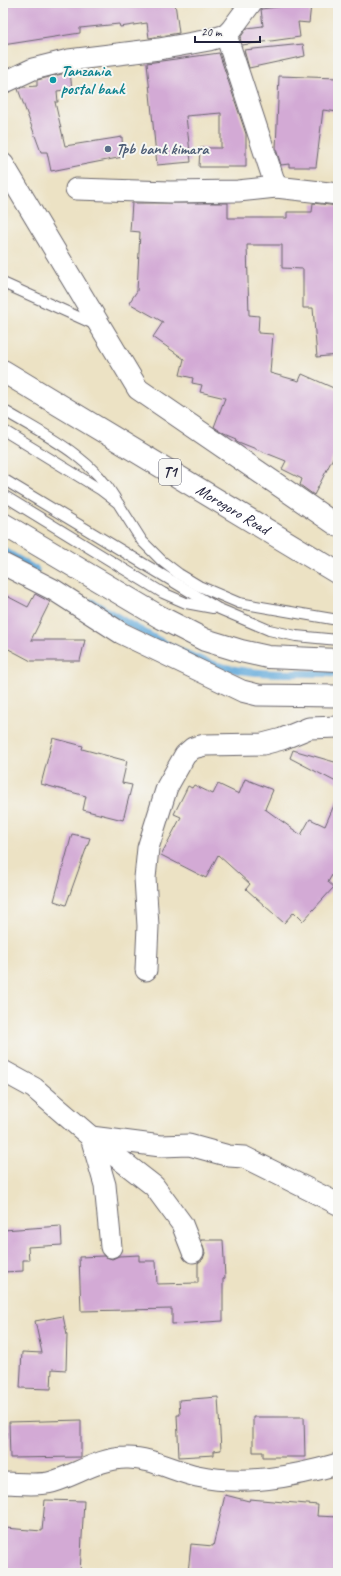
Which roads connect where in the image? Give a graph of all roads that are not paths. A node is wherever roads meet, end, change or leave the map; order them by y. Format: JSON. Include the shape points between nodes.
{"nodes":[{"id":1,"x":251,"y":3,"type":"edge"},
{"id":2,"x":226,"y":34,"type":"junction"},
{"id":3,"x":3,"y":83,"type":"edge"},
{"id":4,"x":3,"y":164,"type":"edge"},
{"id":5,"x":276,"y":187,"type":"junction"},
{"id":6,"x":76,"y":189,"type":"dead end"},
{"id":7,"x":338,"y":194,"type":"edge"},
{"id":8,"x":3,"y":283,"type":"edge"},
{"id":9,"x":99,"y":326,"type":"junction"},
{"id":10,"x":3,"y":371,"type":"edge"},
{"id":11,"x":3,"y":410,"type":"edge"},
{"id":12,"x":3,"y":430,"type":"edge"},
{"id":13,"x":3,"y":478,"type":"edge"},
{"id":14,"x":3,"y":495,"type":"edge"},
{"id":15,"x":118,"y":503,"type":"junction"},
{"id":16,"x":3,"y":524,"type":"edge"},
{"id":17,"x":338,"y":526,"type":"edge"},
{"id":18,"x":3,"y":564,"type":"edge"},
{"id":19,"x":338,"y":573,"type":"edge"},
{"id":20,"x":217,"y":608,"type":"junction"},
{"id":21,"x":262,"y":608,"type":"junction"},
{"id":22,"x":338,"y":620,"type":"edge"},
{"id":23,"x":338,"y":640,"type":"edge"},
{"id":24,"x":338,"y":660,"type":"edge"},
{"id":25,"x":338,"y":696,"type":"edge"},
{"id":26,"x":338,"y":727,"type":"edge"},
{"id":27,"x":146,"y":970,"type":"dead end"},
{"id":28,"x":3,"y":1071,"type":"edge"},
{"id":29,"x":91,"y":1137,"type":"junction"},
{"id":30,"x":338,"y":1204,"type":"edge"},
{"id":31,"x":111,"y":1247,"type":"dead end"},
{"id":32,"x":193,"y":1252,"type":"dead end"},
{"id":33,"x":338,"y":1464,"type":"edge"},
{"id":34,"x":3,"y":1483,"type":"edge"}],
"edges":[{"from":1,"to":2,"type":"street"},
{"from":2,"to":3,"type":"street","via":[[185,45],[70,60],[33,69]]},
{"from":2,"to":5,"type":"street"},
{"from":4,"to":9,"type":"street"},
{"from":5,"to":6,"type":"street","via":[[238,191],[170,192]]},
{"from":5,"to":7,"type":"street"},
{"from":8,"to":9,"type":"lane"},
{"from":9,"to":17,"type":"street","via":[[138,390]]},
{"from":10,"to":19,"type":"highway","name":"Morogoro Road","number":"T1"},
{"from":11,"to":15,"type":"lane","via":[[93,468]]},
{"from":12,"to":15,"type":"lane"},
{"from":13,"to":20,"type":"lane"},
{"from":14,"to":20,"type":"lane","via":[[174,599]]},
{"from":15,"to":21,"type":"lane","via":[[142,541],[178,574],[221,597]]},
{"from":16,"to":24,"type":"highway","via":[[160,617],[206,640],[268,657]]},
{"from":18,"to":25,"type":"street","via":[[54,590],[121,633],[242,692],[258,695]]},
{"from":20,"to":21,"type":"lane"},
{"from":20,"to":23,"type":"lane","via":[[269,630],[296,636]]},
{"from":21,"to":22,"type":"lane"},
{"from":26,"to":27,"type":"street","via":[[309,728],[263,744],[205,745],[193,748],[185,755],[167,787],[148,848],[145,878],[148,926]]},
{"from":28,"to":29,"type":"street","via":[[34,1088]]},
{"from":29,"to":30,"type":"street","via":[[161,1146],[189,1145],[229,1156],[244,1157]]},
{"from":29,"to":31,"type":"street","via":[[105,1185]]},
{"from":29,"to":32,"type":"street","via":[[154,1186],[182,1224]]},
{"from":33,"to":34,"type":"street","via":[[289,1476],[229,1480],[194,1475],[152,1462],[127,1458],[106,1461],[50,1483]]}]}
